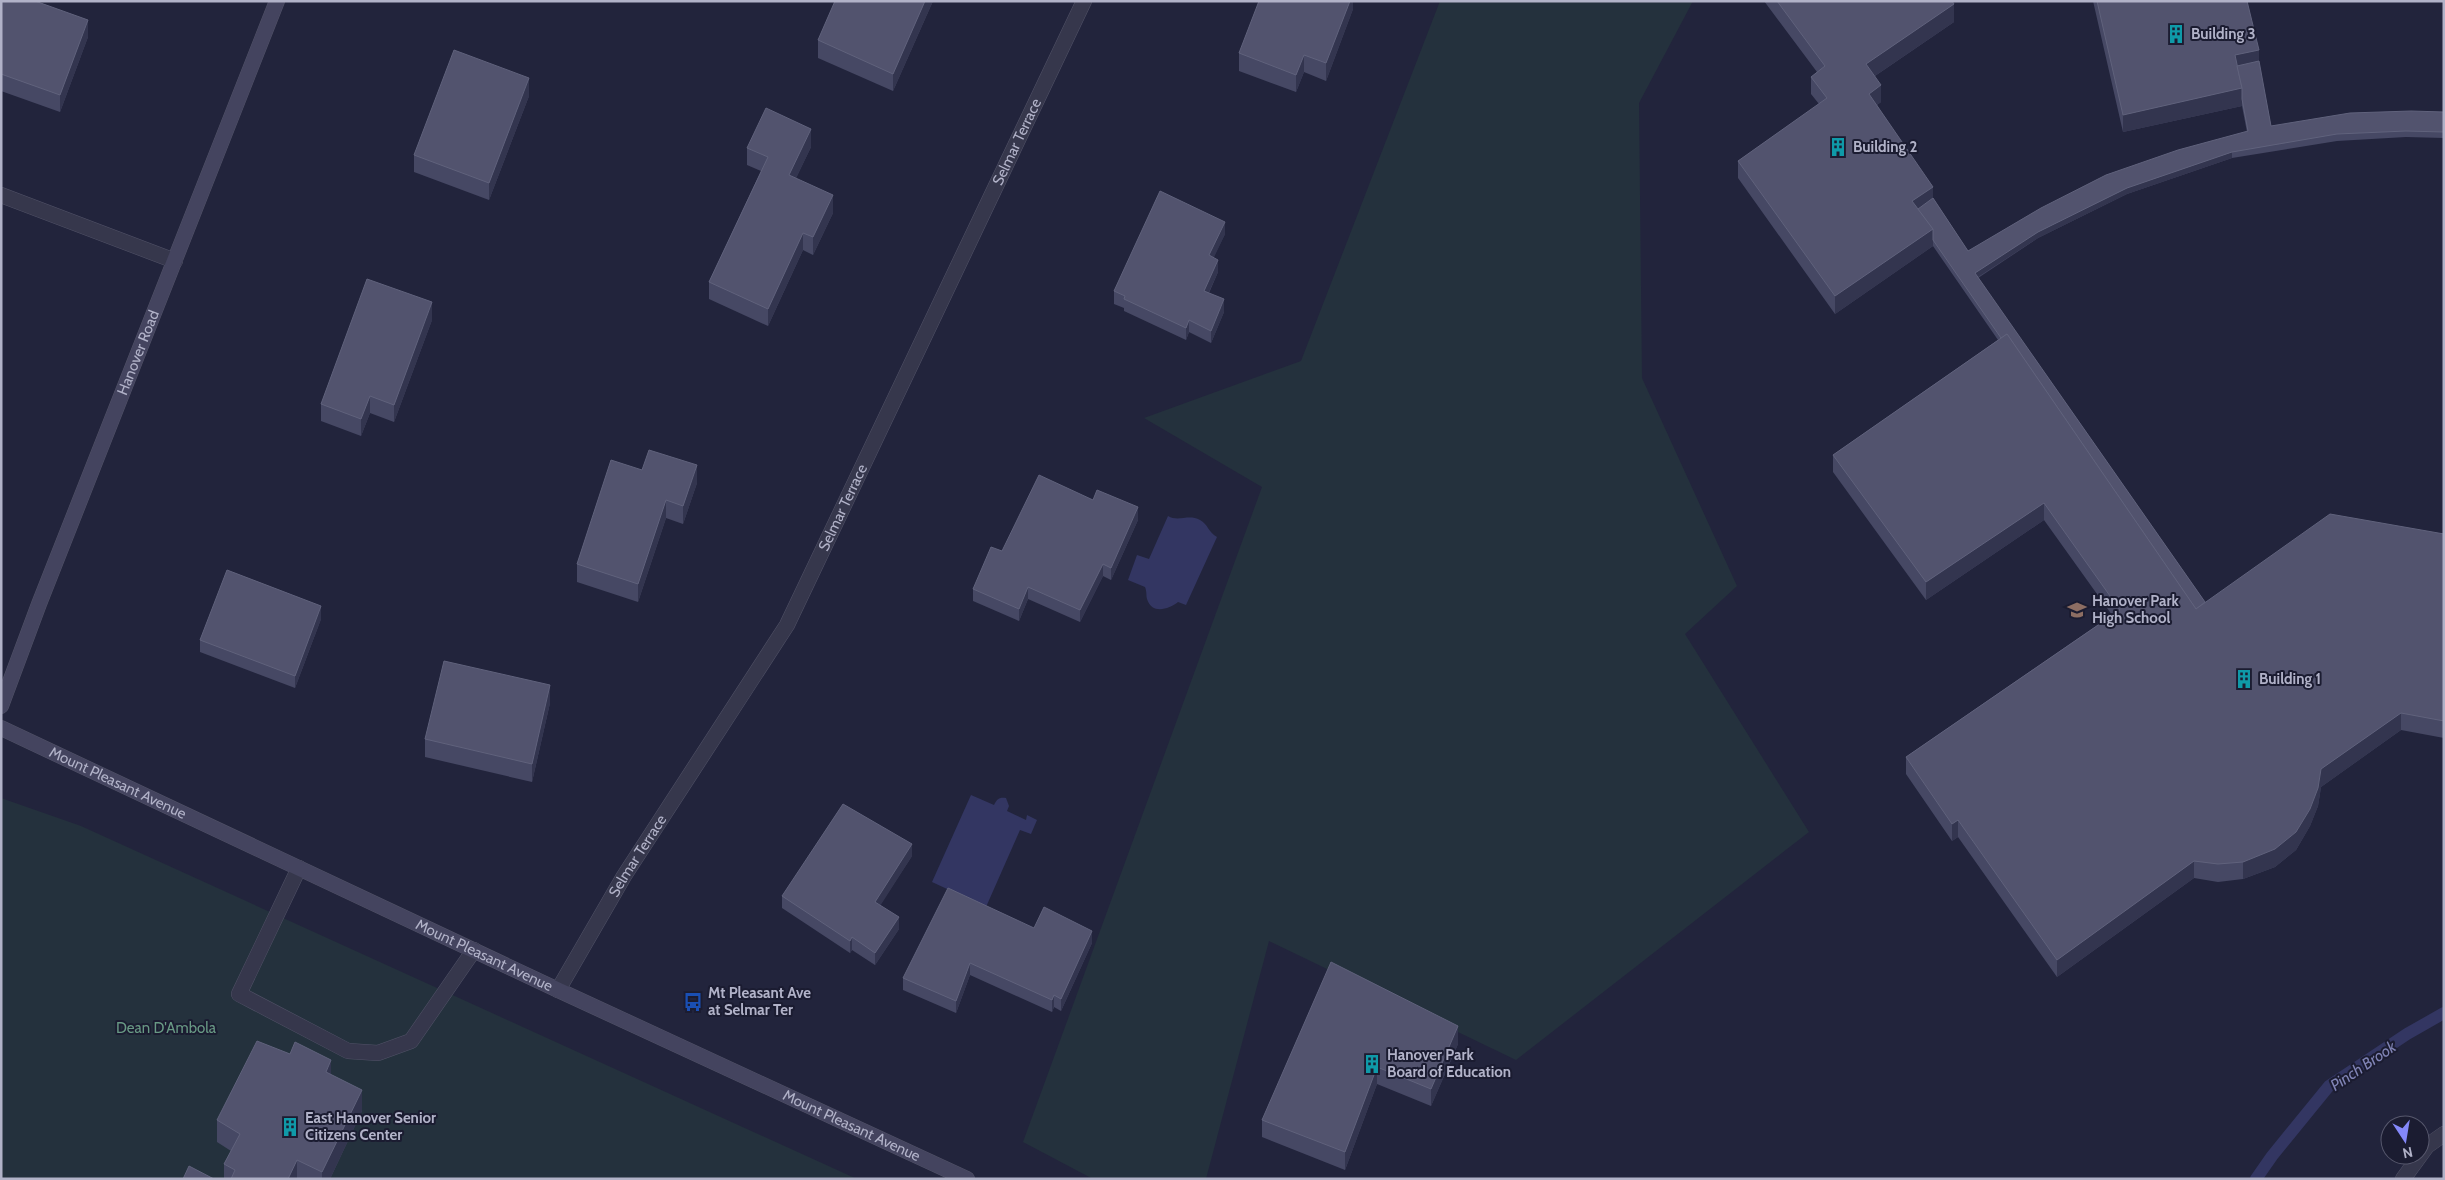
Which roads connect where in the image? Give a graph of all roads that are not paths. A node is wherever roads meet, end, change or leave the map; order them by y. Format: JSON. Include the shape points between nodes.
{"nodes":[{"id":1,"x":277,"y":1,"type":"edge"},
{"id":2,"x":1084,"y":1,"type":"edge"},
{"id":3,"x":1,"y":195,"type":"edge"},
{"id":4,"x":175,"y":261,"type":"junction"},
{"id":5,"x":1,"y":706,"type":"edge"},
{"id":6,"x":1,"y":728,"type":"edge"},
{"id":7,"x":299,"y":868,"type":"junction"},
{"id":8,"x":474,"y":950,"type":"junction"},
{"id":9,"x":558,"y":990,"type":"junction"},
{"id":10,"x":2444,"y":1134,"type":"edge"},
{"id":11,"x":968,"y":1179,"type":"edge"},
{"id":12,"x":2403,"y":1179,"type":"edge"}],
"edges":[{"from":1,"to":4,"type":"street","name":"Hanover Road"},
{"from":2,"to":9,"type":"street","name":"Selmar Terrace","via":[[787,624],[624,876]]},
{"from":3,"to":4,"type":"street"},
{"from":4,"to":5,"type":"street","name":"Hanover Road","via":[[38,604]]},
{"from":6,"to":7,"type":"street","name":"Mount Pleasant Avenue"},
{"from":7,"to":8,"type":"street","name":"Mount Pleasant Avenue"},
{"from":7,"to":8,"type":"street","via":[[239,994],[348,1051],[378,1052],[411,1041]]},
{"from":8,"to":9,"type":"street","name":"Mount Pleasant Avenue"},
{"from":9,"to":11,"type":"street","name":"Mount Pleasant Avenue"},
{"from":10,"to":12,"type":"street","via":[[2427,1146]]}]}
